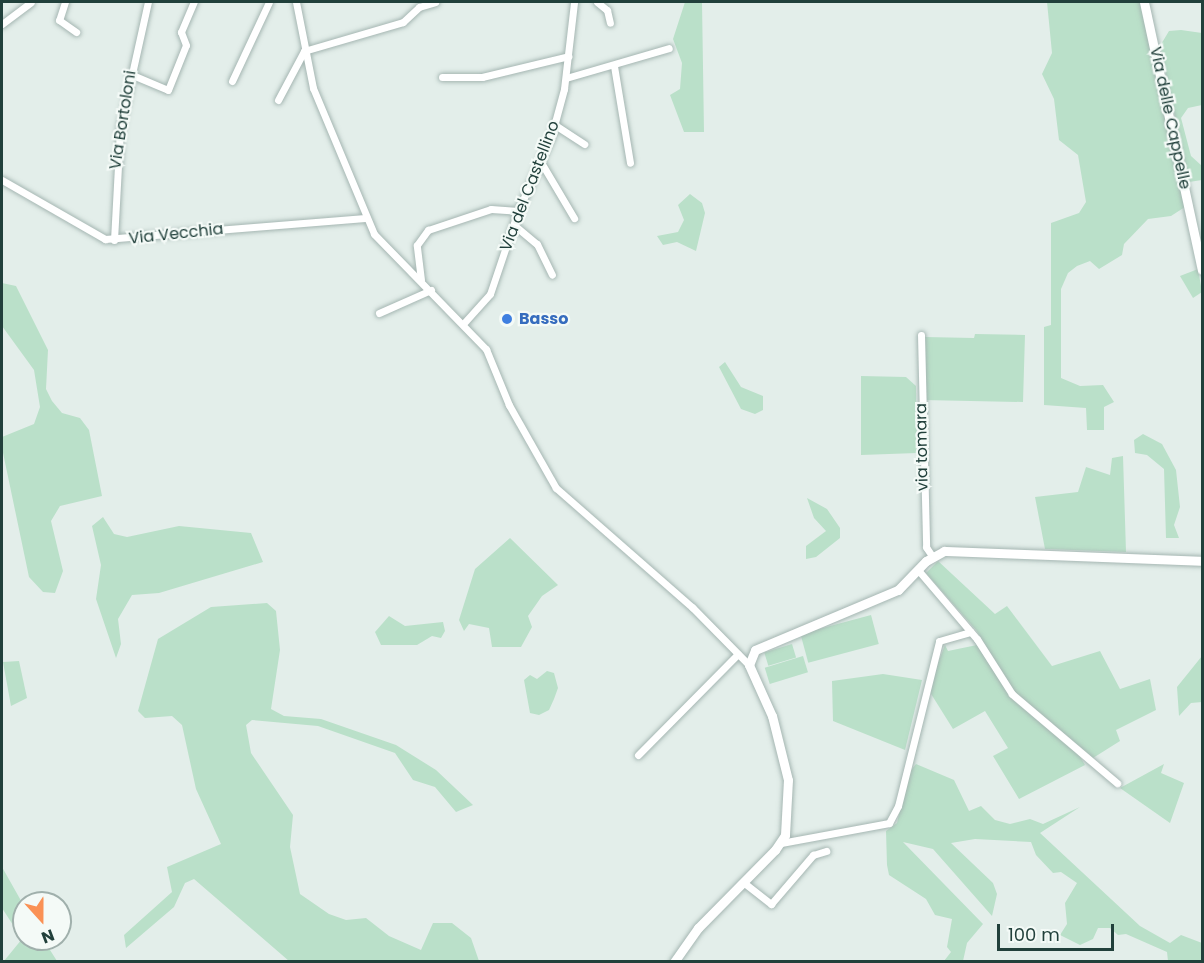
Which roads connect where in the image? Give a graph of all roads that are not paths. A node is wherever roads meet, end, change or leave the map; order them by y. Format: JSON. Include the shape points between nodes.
{"nodes":[{"id":1,"x":31,"y":2,"type":"edge"},
{"id":2,"x":64,"y":2,"type":"edge"},
{"id":3,"x":148,"y":2,"type":"edge"},
{"id":4,"x":194,"y":2,"type":"edge"},
{"id":5,"x":269,"y":2,"type":"edge"},
{"id":6,"x":296,"y":2,"type":"edge"},
{"id":7,"x":435,"y":2,"type":"edge"},
{"id":8,"x":574,"y":2,"type":"edge"},
{"id":9,"x":597,"y":2,"type":"edge"},
{"id":10,"x":1144,"y":2,"type":"edge"},
{"id":11,"x":610,"y":22,"type":"dead end"},
{"id":12,"x":2,"y":24,"type":"edge"},
{"id":13,"x":76,"y":32,"type":"dead end"},
{"id":14,"x":669,"y":48,"type":"dead end"},
{"id":15,"x":304,"y":51,"type":"junction"},
{"id":16,"x":569,"y":56,"type":"junction"},
{"id":17,"x":614,"y":66,"type":"junction"},
{"id":18,"x":130,"y":74,"type":"junction"},
{"id":19,"x":442,"y":77,"type":"dead end"},
{"id":20,"x":566,"y":78,"type":"junction"},
{"id":21,"x":232,"y":81,"type":"dead end"},
{"id":22,"x":278,"y":100,"type":"dead end"},
{"id":23,"x":555,"y":125,"type":"junction"},
{"id":24,"x":584,"y":144,"type":"dead end"},
{"id":25,"x":630,"y":162,"type":"dead end"},
{"id":26,"x":542,"y":164,"type":"junction"},
{"id":27,"x":2,"y":180,"type":"edge"},
{"id":28,"x":518,"y":211,"type":"junction"},
{"id":29,"x":574,"y":218,"type":"dead end"},
{"id":30,"x":365,"y":219,"type":"junction"},
{"id":31,"x":514,"y":225,"type":"junction"},
{"id":32,"x":114,"y":240,"type":"junction"},
{"id":33,"x":1203,"y":270,"type":"edge"},
{"id":34,"x":552,"y":275,"type":"dead end"},
{"id":35,"x":421,"y":280,"type":"junction"},
{"id":36,"x":431,"y":290,"type":"junction"},
{"id":37,"x":379,"y":313,"type":"dead end"},
{"id":38,"x":465,"y":325,"type":"junction"},
{"id":39,"x":921,"y":335,"type":"dead end"},
{"id":40,"x":932,"y":556,"type":"junction"},
{"id":41,"x":1203,"y":561,"type":"edge"},
{"id":42,"x":918,"y":570,"type":"junction"},
{"id":43,"x":971,"y":632,"type":"junction"},
{"id":44,"x":738,"y":654,"type":"junction"},
{"id":45,"x":749,"y":665,"type":"junction"},
{"id":46,"x":638,"y":755,"type":"dead end"},
{"id":47,"x":1117,"y":783,"type":"dead end"},
{"id":48,"x":781,"y":843,"type":"junction"},
{"id":49,"x":826,"y":851,"type":"dead end"},
{"id":50,"x":744,"y":882,"type":"junction"},
{"id":51,"x":674,"y":962,"type":"edge"}],
"edges":[{"from":1,"to":12,"type":"street"},
{"from":2,"to":13,"type":"street","via":[[59,20]]},
{"from":3,"to":18,"type":"street","name":"Via Bortoloni"},
{"from":4,"to":18,"type":"street","via":[[181,32],[186,45],[168,90]]},
{"from":5,"to":21,"type":"street"},
{"from":6,"to":15,"type":"street"},
{"from":7,"to":15,"type":"street","via":[[419,7],[403,22]]},
{"from":8,"to":16,"type":"street","name":"Via del Castellino"},
{"from":9,"to":11,"type":"street","via":[[607,10]]},
{"from":10,"to":33,"type":"street","name":"Via delle Cappelle"},
{"from":14,"to":17,"type":"street"},
{"from":15,"to":22,"type":"street"},
{"from":15,"to":30,"type":"street","via":[[319,104]]},
{"from":16,"to":19,"type":"street","via":[[482,77]]},
{"from":16,"to":20,"type":"street","name":"Via del Castellino"},
{"from":17,"to":20,"type":"street"},
{"from":17,"to":25,"type":"street"},
{"from":18,"to":32,"type":"street","name":"Via Bortoloni","via":[[113,185]]},
{"from":20,"to":23,"type":"street","name":"Via del Castellino"},
{"from":23,"to":24,"type":"street"},
{"from":23,"to":26,"type":"street","name":"Via del Castellino"},
{"from":26,"to":28,"type":"street","name":"Via del Castellino"},
{"from":26,"to":29,"type":"street"},
{"from":27,"to":32,"type":"street","name":"Via Vecchia","via":[[87,232]]},
{"from":28,"to":31,"type":"street","name":"Via del Castellino"},
{"from":28,"to":35,"type":"street","via":[[491,209],[429,230],[417,245]]},
{"from":30,"to":32,"type":"street","name":"Via Vecchia"},
{"from":30,"to":35,"type":"street","via":[[384,247]]},
{"from":31,"to":34,"type":"street","via":[[537,244]]},
{"from":31,"to":38,"type":"street","name":"Via del Castellino","via":[[490,294]]},
{"from":35,"to":36,"type":"street"},
{"from":36,"to":37,"type":"street"},
{"from":36,"to":38,"type":"street"},
{"from":38,"to":44,"type":"street","via":[[492,358],[508,405],[556,488],[692,607]]},
{"from":39,"to":40,"type":"street","name":"via tomara","via":[[926,547]]},
{"from":40,"to":41,"type":"street","via":[[957,550]]},
{"from":40,"to":42,"type":"street"},
{"from":42,"to":43,"type":"street"},
{"from":42,"to":45,"type":"street","via":[[898,590],[762,644]]},
{"from":43,"to":47,"type":"street","via":[[1012,694]]},
{"from":43,"to":48,"type":"street","via":[[939,641],[898,806],[889,823]]},
{"from":44,"to":45,"type":"street"},
{"from":44,"to":46,"type":"street"},
{"from":45,"to":48,"type":"street","via":[[772,716],[788,780],[789,814]]},
{"from":48,"to":50,"type":"street"},
{"from":49,"to":50,"type":"street","via":[[813,855],[771,904]]},
{"from":50,"to":51,"type":"street","via":[[704,921]]}]}
